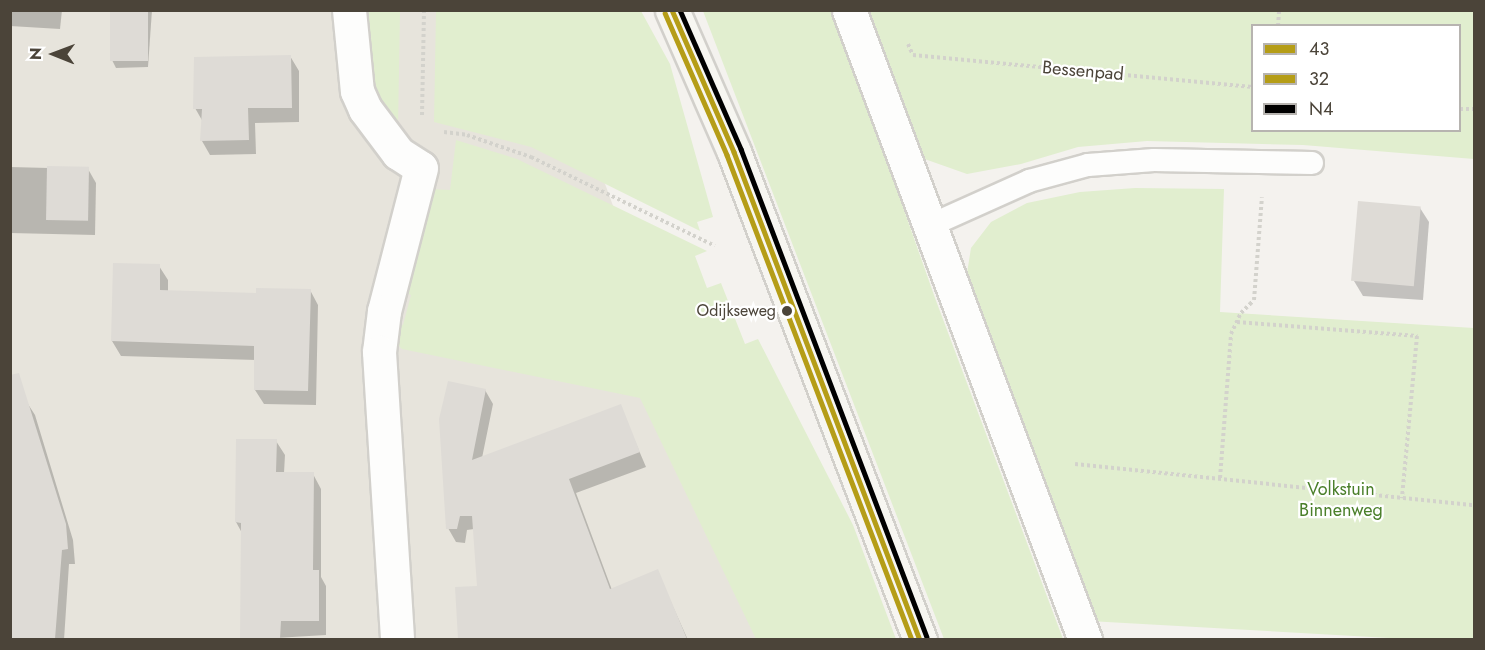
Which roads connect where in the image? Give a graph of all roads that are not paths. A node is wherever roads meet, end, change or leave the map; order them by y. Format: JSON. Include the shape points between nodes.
{"nodes":[{"id":1,"x":349,"y":10,"type":"edge"},
{"id":2,"x":672,"y":10,"type":"edge"},
{"id":3,"x":849,"y":10,"type":"edge"},
{"id":4,"x":1312,"y":163,"type":"dead end"},
{"id":5,"x":929,"y":226,"type":"junction"},
{"id":6,"x":397,"y":639,"type":"edge"},
{"id":7,"x":920,"y":639,"type":"edge"},
{"id":8,"x":1085,"y":639,"type":"edge"}],
"edges":[{"from":1,"to":6,"type":"street","via":[[357,91],[365,109],[398,153],[421,168],[379,342]]},
{"from":2,"to":7,"type":"main road","via":[[734,152]]},
{"from":3,"to":5,"type":"street"},
{"from":4,"to":5,"type":"lane","via":[[1154,160],[1088,165],[1029,181]]},
{"from":5,"to":8,"type":"street"}]}
